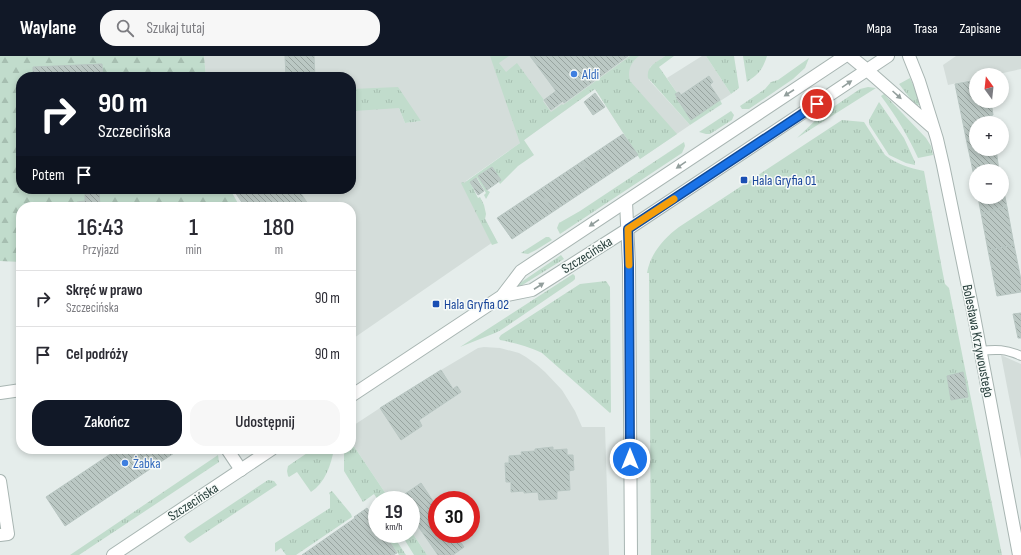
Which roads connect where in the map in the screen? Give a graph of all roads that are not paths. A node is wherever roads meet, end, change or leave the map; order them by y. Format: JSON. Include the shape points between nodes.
{"nodes":[{"id":1,"x":845,"y":56,"type":"edge"},
{"id":2,"x":850,"y":56,"type":"edge"},
{"id":3,"x":888,"y":56,"type":"edge"},
{"id":4,"x":909,"y":56,"type":"edge"},
{"id":5,"x":868,"y":70,"type":"junction"},
{"id":6,"x":933,"y":128,"type":"junction"},
{"id":7,"x":626,"y":202,"type":"junction"},
{"id":8,"x":628,"y":229,"type":"junction"},
{"id":9,"x":502,"y":296,"type":"junction"},
{"id":10,"x":980,"y":351,"type":"junction"},
{"id":11,"x":1021,"y":356,"type":"edge"},
{"id":12,"x":16,"y":391,"type":"edge"},
{"id":13,"x":356,"y":393,"type":"edge"},
{"id":14,"x":0,"y":394,"type":"edge"},
{"id":15,"x":230,"y":454,"type":"edge"},
{"id":16,"x":265,"y":454,"type":"edge"},
{"id":17,"x":241,"y":470,"type":"junction"},
{"id":18,"x":0,"y":481,"type":"edge"},
{"id":19,"x":0,"y":535,"type":"edge"},
{"id":20,"x":113,"y":555,"type":"edge"},
{"id":21,"x":631,"y":555,"type":"edge"},
{"id":22,"x":1019,"y":555,"type":"edge"}],
"edges":[{"from":1,"to":7,"type":"street","name":"Szczecińska","one_way":true},
{"from":2,"to":5,"type":"street"},
{"from":3,"to":5,"type":"street","name":"Szczecińska"},
{"from":4,"to":6,"type":"street","name":"Bolesława Krzywoustego"},
{"from":5,"to":6,"type":"street","one_way":true},
{"from":8,"to":5,"type":"street","name":"Szczecińska","one_way":true},
{"from":6,"to":10,"type":"street","name":"Bolesława Krzywoustego","via":[[943,165]]},
{"from":7,"to":8,"type":"street"},
{"from":7,"to":9,"type":"street","name":"Szczecińska","one_way":true,"via":[[521,272]]},
{"from":9,"to":8,"type":"street","name":"Szczecińska","one_way":true,"via":[[532,290]]},
{"from":8,"to":21,"type":"street"},
{"from":9,"to":13,"type":"street","name":"Szczecińska"},
{"from":10,"to":11,"type":"lane","via":[[1001,350]]},
{"from":10,"to":22,"type":"street","name":"Bolesława Krzywoustego"},
{"from":12,"to":14,"type":"street"},
{"from":15,"to":17,"type":"street"},
{"from":16,"to":17,"type":"street","name":"Szczecińska"},
{"from":17,"to":20,"type":"street","name":"Szczecińska"},
{"from":18,"to":19,"type":"street","via":[[8,534]]}]}
